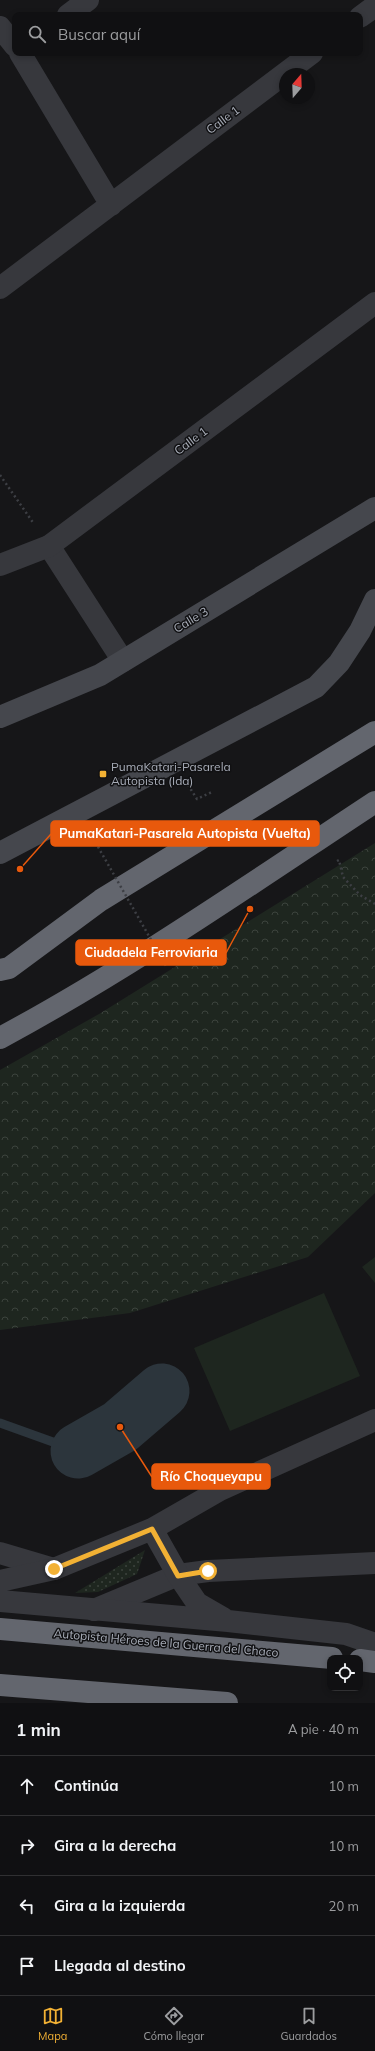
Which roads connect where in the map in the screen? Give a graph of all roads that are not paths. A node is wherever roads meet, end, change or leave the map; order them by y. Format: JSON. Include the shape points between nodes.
{"nodes":[{"id":1,"x":88,"y":0,"type":"edge"},
{"id":2,"x":375,"y":6,"type":"edge"},
{"id":3,"x":72,"y":12,"type":"edge"},
{"id":4,"x":363,"y":15,"type":"edge"},
{"id":5,"x":0,"y":27,"type":"edge"},
{"id":6,"x":12,"y":42,"type":"edge"},
{"id":7,"x":22,"y":56,"type":"edge"},
{"id":8,"x":308,"y":56,"type":"edge"},
{"id":9,"x":111,"y":204,"type":"junction"},
{"id":10,"x":0,"y":288,"type":"edge"},
{"id":11,"x":375,"y":304,"type":"edge"},
{"id":12,"x":375,"y":508,"type":"edge"},
{"id":13,"x":49,"y":546,"type":"junction"},
{"id":14,"x":0,"y":565,"type":"edge"},
{"id":15,"x":375,"y":600,"type":"edge"},
{"id":16,"x":123,"y":661,"type":"junction"},
{"id":17,"x":0,"y":716,"type":"edge"},
{"id":18,"x":375,"y":732,"type":"edge"},
{"id":19,"x":375,"y":802,"type":"edge"},
{"id":20,"x":0,"y":852,"type":"edge"},
{"id":21,"x":0,"y":970,"type":"edge"},
{"id":22,"x":0,"y":1038,"type":"edge"},
{"id":23,"x":375,"y":1420,"type":"edge"},
{"id":24,"x":152,"y":1529,"type":"junction"},
{"id":25,"x":0,"y":1553,"type":"edge"},
{"id":26,"x":375,"y":1563,"type":"edge"},
{"id":27,"x":54,"y":1569,"type":"junction"},
{"id":28,"x":178,"y":1576,"type":"junction"},
{"id":29,"x":0,"y":1581,"type":"edge"},
{"id":30,"x":0,"y":1601,"type":"edge"},
{"id":31,"x":94,"y":1610,"type":"junction"},
{"id":32,"x":228,"y":1621,"type":"junction"},
{"id":33,"x":0,"y":1629,"type":"edge"},
{"id":34,"x":375,"y":1644,"type":"edge"},
{"id":35,"x":327,"y":1658,"type":"edge"},
{"id":36,"x":363,"y":1660,"type":"edge"},
{"id":37,"x":375,"y":1662,"type":"edge"},
{"id":38,"x":0,"y":1685,"type":"edge"},
{"id":39,"x":227,"y":1703,"type":"edge"}],
"edges":[{"from":1,"to":3,"type":"street"},
{"from":2,"to":4,"type":"street"},
{"from":5,"to":6,"type":"street"},
{"from":7,"to":9,"type":"street"},
{"from":8,"to":9,"type":"street","name":"Calle 1"},
{"from":9,"to":10,"type":"street","name":"Calle 1"},
{"from":11,"to":13,"type":"street","name":"Calle 1"},
{"from":12,"to":16,"type":"main road","name":"Calle 3"},
{"from":13,"to":14,"type":"street","name":"Calle 1"},
{"from":13,"to":16,"type":"street"},
{"from":15,"to":20,"type":"main road","via":[[339,663],[316,687]]},
{"from":16,"to":17,"type":"main road","name":"Calle 3","via":[[100,675]]},
{"from":18,"to":21,"type":"highway","via":[[101,900],[9,968]]},
{"from":19,"to":22,"type":"highway","via":[[65,1003]]},
{"from":23,"to":24,"type":"street","via":[[220,1490]]},
{"from":24,"to":27,"type":"street"},
{"from":24,"to":28,"type":"street"},
{"from":25,"to":27,"type":"street"},
{"from":26,"to":28,"type":"street","via":[[208,1571]]},
{"from":27,"to":29,"type":"street"},
{"from":28,"to":31,"type":"street"},
{"from":28,"to":32,"type":"street","via":[[197,1603]]},
{"from":30,"to":31,"type":"street"},
{"from":31,"to":32,"type":"street"},
{"from":32,"to":34,"type":"street","via":[[346,1634]]},
{"from":33,"to":35,"type":"highway","name":"Autopista Héroes de la Guerra del Chaco"},
{"from":36,"to":37,"type":"highway"},
{"from":38,"to":39,"type":"highway"}]}
